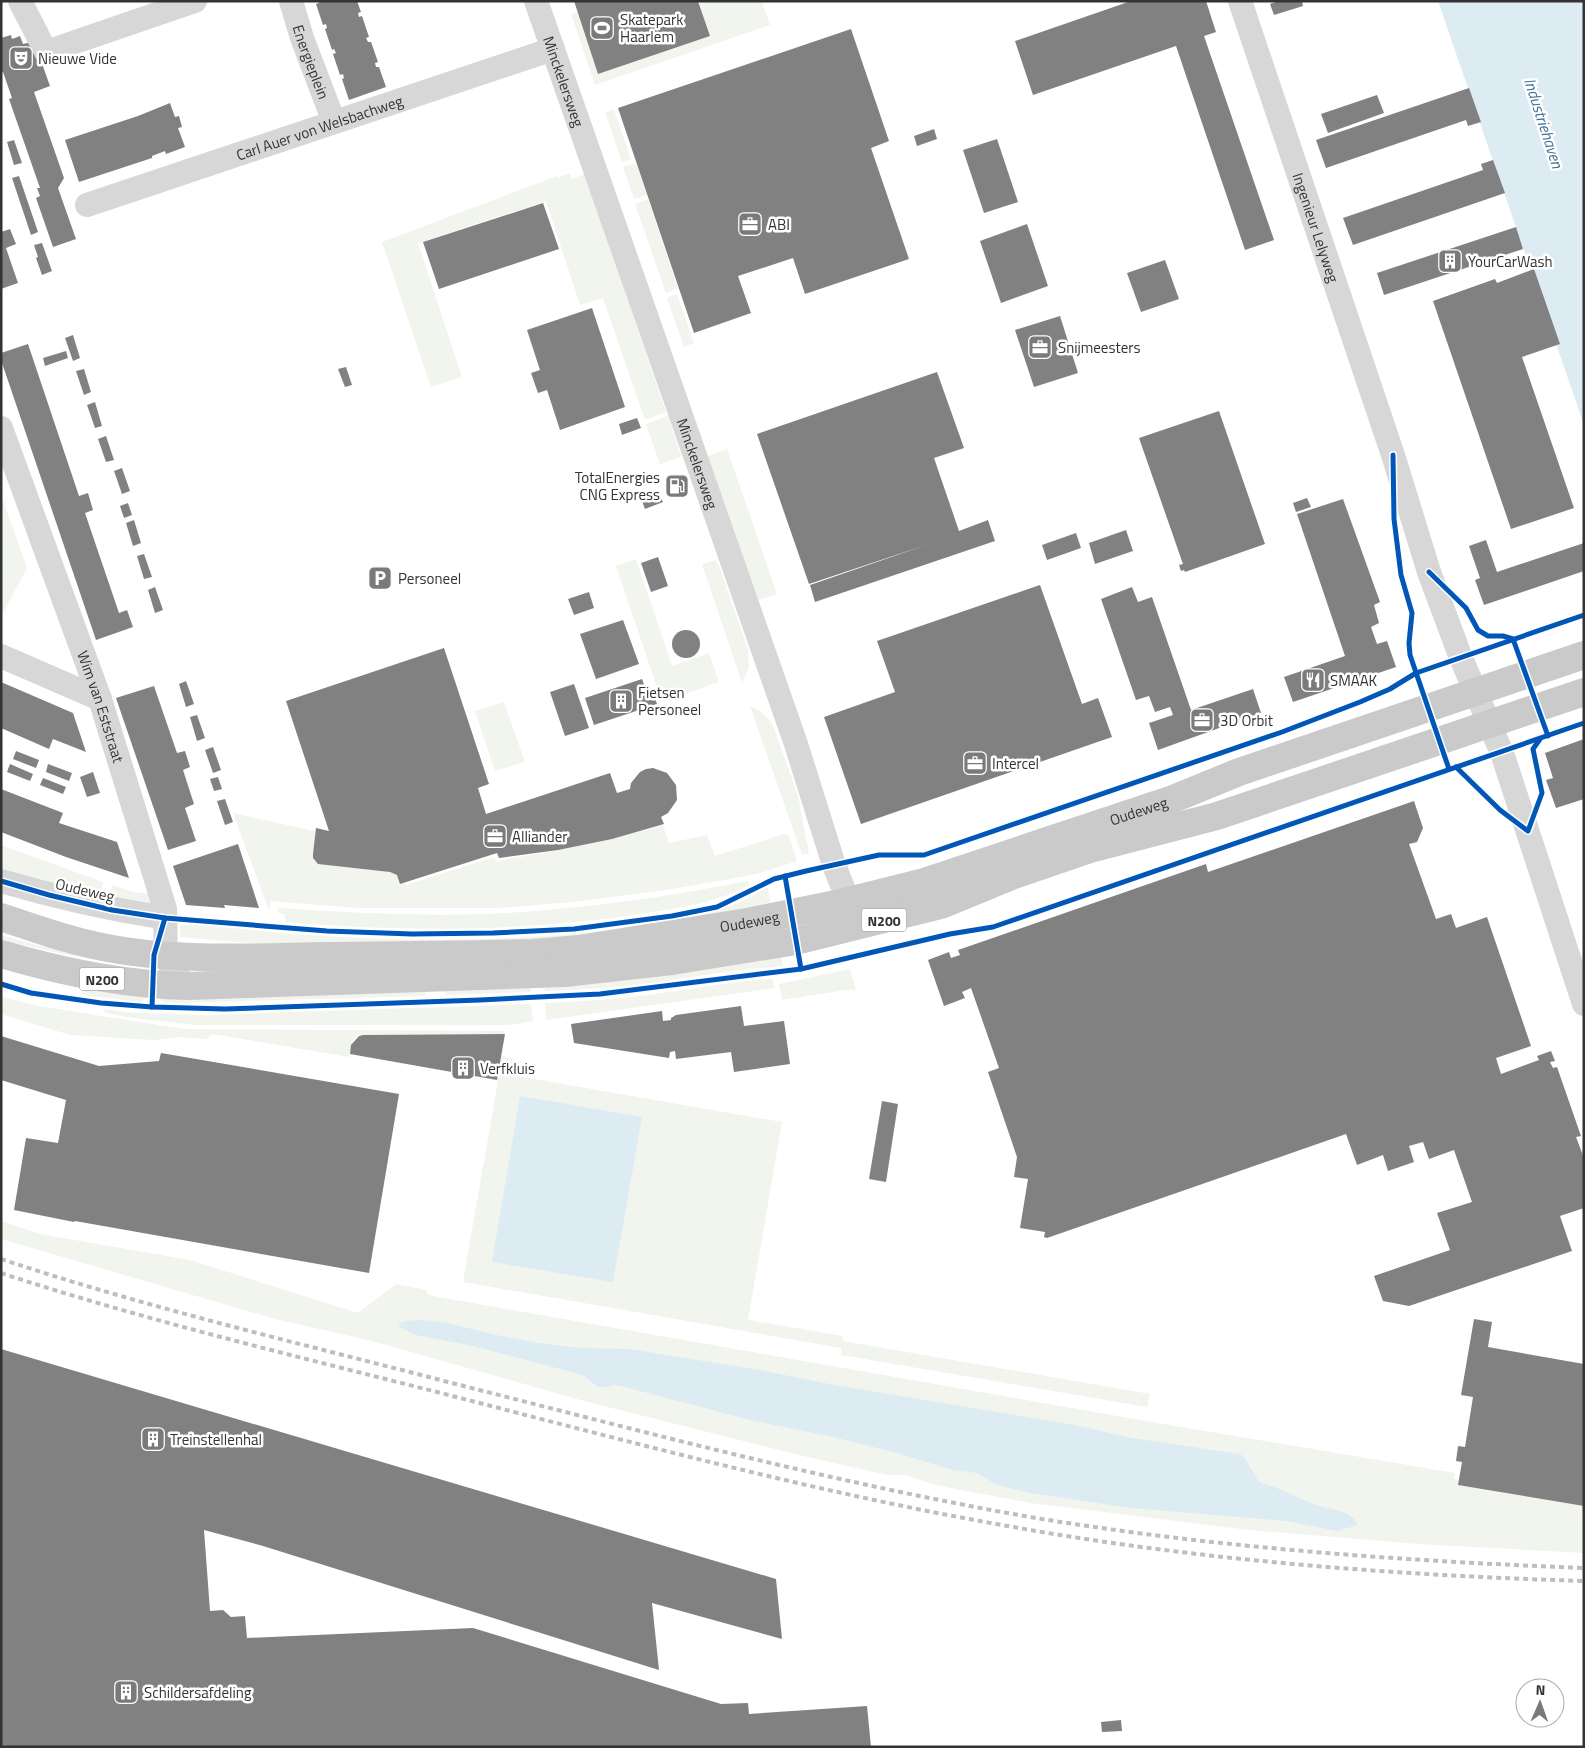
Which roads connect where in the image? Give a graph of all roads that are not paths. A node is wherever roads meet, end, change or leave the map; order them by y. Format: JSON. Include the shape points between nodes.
{"nodes":[{"id":1,"x":20,"y":1,"type":"edge"},
{"id":2,"x":195,"y":1,"type":"edge"},
{"id":3,"x":291,"y":1,"type":"edge"},
{"id":4,"x":536,"y":1,"type":"edge"},
{"id":5,"x":1240,"y":1,"type":"edge"},
{"id":6,"x":553,"y":49,"type":"junction"},
{"id":7,"x":334,"y":122,"type":"junction"},
{"id":8,"x":86,"y":205,"type":"dead end"},
{"id":9,"x":1,"y":428,"type":"edge"},
{"id":10,"x":1584,"y":655,"type":"edge"},
{"id":11,"x":1,"y":656,"type":"edge"},
{"id":12,"x":1475,"y":692,"type":"junction"},
{"id":13,"x":1584,"y":692,"type":"edge"},
{"id":14,"x":100,"y":699,"type":"junction"},
{"id":15,"x":1489,"y":724,"type":"junction"},
{"id":16,"x":1,"y":881,"type":"edge"},
{"id":17,"x":853,"y":914,"type":"junction"},
{"id":18,"x":1,"y":917,"type":"edge"},
{"id":19,"x":165,"y":918,"type":"junction"},
{"id":20,"x":1,"y":954,"type":"edge"},
{"id":21,"x":166,"y":956,"type":"junction"},
{"id":22,"x":188,"y":986,"type":"junction"},
{"id":23,"x":1584,"y":1004,"type":"edge"}],
"edges":[{"from":1,"to":2,"type":"street","via":[[46,52]]},
{"from":3,"to":7,"type":"street","name":"Energieplein"},
{"from":4,"to":6,"type":"street","name":"Minckelersweg"},
{"from":5,"to":12,"type":"street","name":"Ingenieur Lelyweg","via":[[1430,572]]},
{"from":6,"to":7,"type":"street","name":"Carl Auer von Welsbachweg"},
{"from":6,"to":17,"type":"street","name":"Minckelersweg"},
{"from":7,"to":8,"type":"street","name":"Carl Auer von Welsbachweg"},
{"from":9,"to":14,"type":"street","name":"Wim van Eststraat"},
{"from":10,"to":12,"type":"main road","name":"Oudeweg","number":"N200"},
{"from":11,"to":14,"type":"street"},
{"from":12,"to":15,"type":"street","name":"Ingenieur Lelyweg"},
{"from":12,"to":17,"type":"main road","name":"Oudeweg","number":"N200","via":[[1239,772],[1173,799],[924,882]]},
{"from":13,"to":15,"type":"main road","name":"Oudeweg","number":"N200"},
{"from":14,"to":19,"type":"street","name":"Wim van Eststraat","via":[[160,892]]},
{"from":15,"to":17,"type":"main road","name":"Oudeweg","number":"N200","via":[[1218,816],[1090,849],[941,905]]},
{"from":15,"to":23,"type":"street","name":"Ingenieur Lelyweg","via":[[1502,753]]},
{"from":16,"to":19,"type":"street","name":"Oudeweg","via":[[112,910]]},
{"from":17,"to":21,"type":"main road","name":"Oudeweg","number":"N200","via":[[756,921],[533,953]]},
{"from":17,"to":22,"type":"main road","name":"Oudeweg","number":"N200","via":[[796,941],[681,960],[564,973]]},
{"from":18,"to":21,"type":"main road","name":"Oudeweg","number":"N200","via":[[89,945]]},
{"from":19,"to":21,"type":"street","name":"Wim van Eststraat"},
{"from":20,"to":22,"type":"main road","name":"Oudeweg","number":"N200","via":[[94,977],[153,986]]},
{"from":21,"to":22,"type":"street","name":"Wim van Eststraat","via":[[174,973]]}]}
